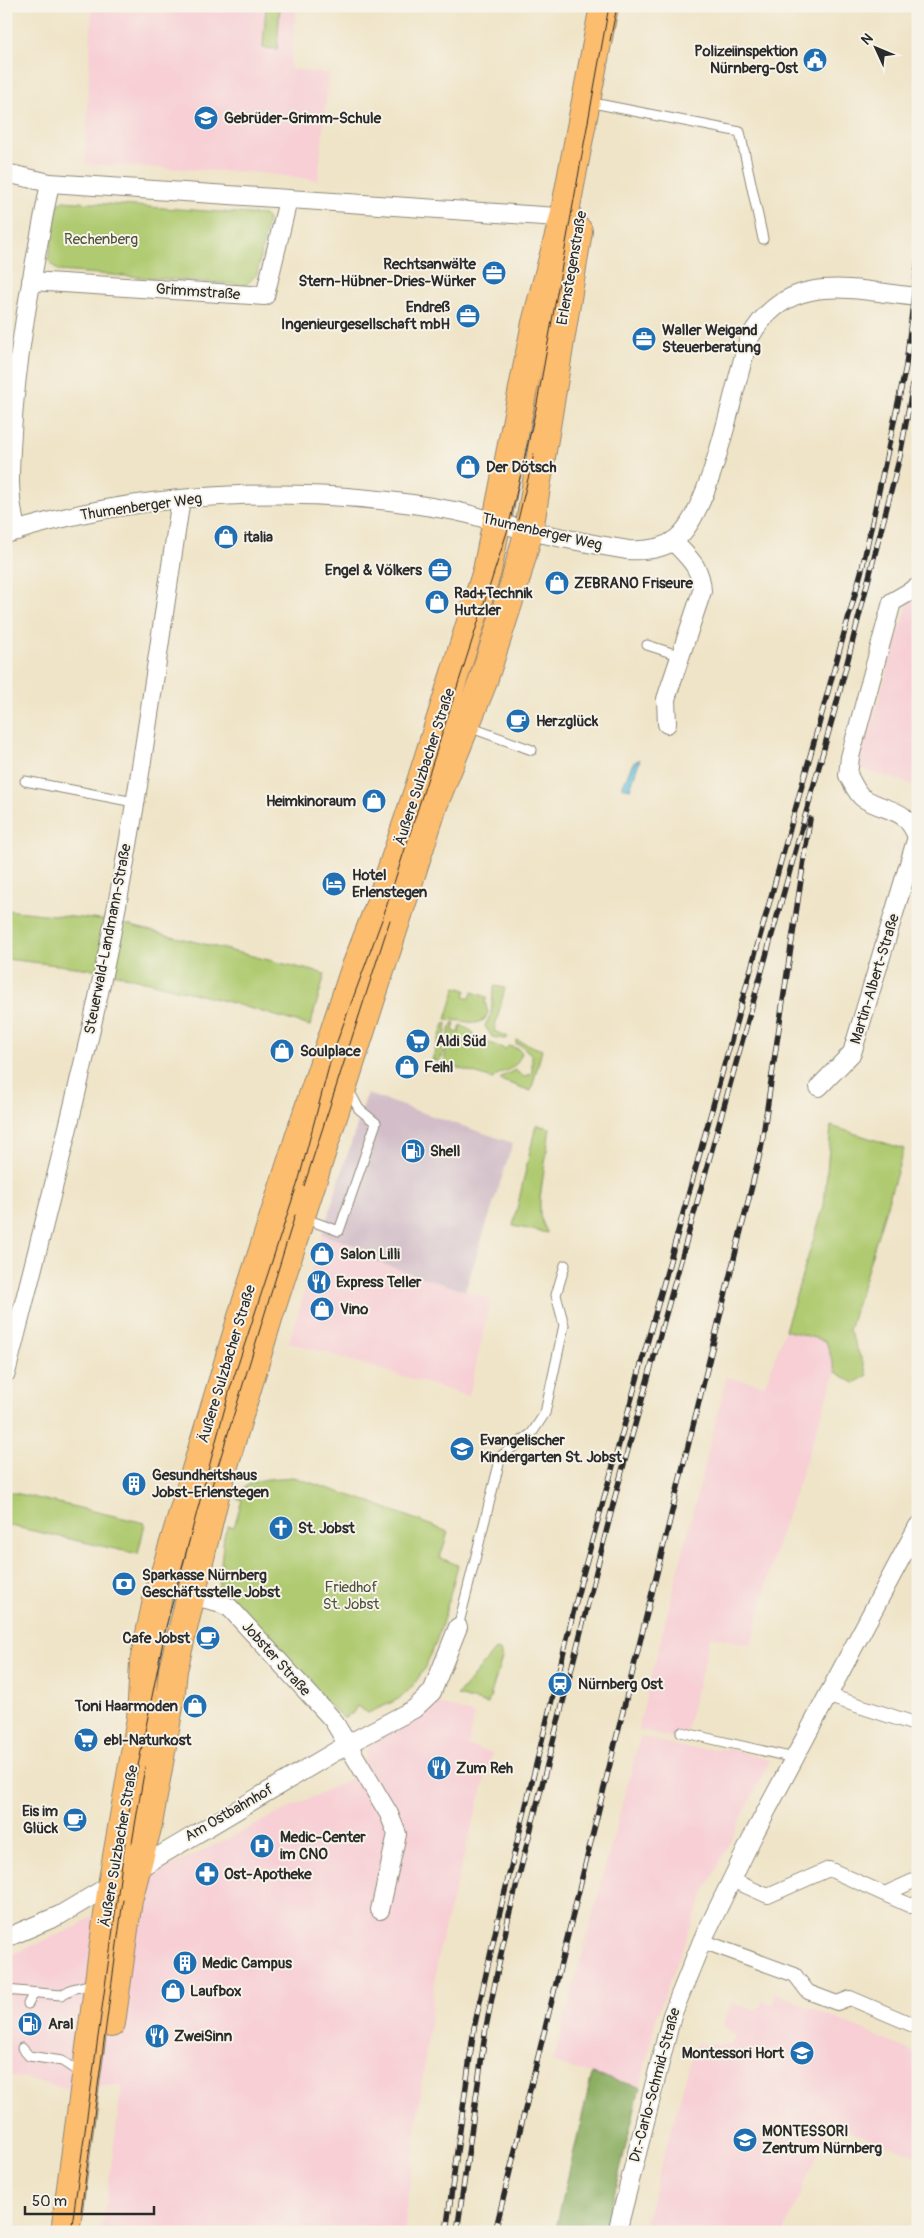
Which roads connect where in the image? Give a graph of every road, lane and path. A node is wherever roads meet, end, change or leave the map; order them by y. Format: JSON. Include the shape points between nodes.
{"nodes":[{"id":1,"x":604,"y":6,"type":"edge"},
{"id":2,"x":620,"y":6,"type":"edge"},
{"id":3,"x":594,"y":104,"type":"junction"},
{"id":4,"x":6,"y":173,"type":"edge"},
{"id":5,"x":50,"y":183,"type":"junction"},
{"id":6,"x":288,"y":200,"type":"junction"},
{"id":7,"x":572,"y":218,"type":"junction"},
{"id":8,"x":763,"y":239,"type":"dead end"},
{"id":9,"x":31,"y":281,"type":"junction"},
{"id":10,"x":918,"y":297,"type":"edge"},
{"id":11,"x":181,"y":499,"type":"junction"},
{"id":12,"x":497,"y":522,"type":"junction"},
{"id":13,"x":529,"y":530,"type":"junction"},
{"id":14,"x":11,"y":532,"type":"edge"},
{"id":15,"x":674,"y":541,"type":"junction"},
{"id":16,"x":918,"y":587,"type":"edge"},
{"id":17,"x":647,"y":646,"type":"dead end"},
{"id":18,"x":681,"y":656,"type":"junction"},
{"id":19,"x":666,"y":724,"type":"dead end"},
{"id":20,"x":464,"y":726,"type":"junction"},
{"id":21,"x":532,"y":750,"type":"dead end"},
{"id":22,"x":25,"y":781,"type":"dead end"},
{"id":23,"x":134,"y":802,"type":"junction"},
{"id":24,"x":365,"y":975,"type":"junction"},
{"id":25,"x":343,"y":1081,"type":"junction"},
{"id":26,"x":818,"y":1087,"type":"dead end"},
{"id":27,"x":300,"y":1217,"type":"junction"},
{"id":28,"x":565,"y":1265,"type":"dead end"},
{"id":29,"x":252,"y":1328,"type":"junction"},
{"id":30,"x":6,"y":1373,"type":"edge"},
{"id":31,"x":233,"y":1390,"type":"junction"},
{"id":32,"x":918,"y":1526,"type":"edge"},
{"id":33,"x":190,"y":1595,"type":"junction"},
{"id":34,"x":458,"y":1627,"type":"joint"},
{"id":35,"x":826,"y":1695,"type":"junction"},
{"id":36,"x":918,"y":1725,"type":"edge"},
{"id":37,"x":681,"y":1732,"type":"dead end"},
{"id":38,"x":348,"y":1744,"type":"junction"},
{"id":39,"x":794,"y":1758,"type":"junction"},
{"id":40,"x":135,"y":1870,"type":"junction"},
{"id":41,"x":918,"y":1879,"type":"edge"},
{"id":42,"x":732,"y":1880,"type":"junction"},
{"id":43,"x":112,"y":1885,"type":"junction"},
{"id":44,"x":887,"y":1894,"type":"junction"},
{"id":45,"x":918,"y":1904,"type":"edge"},
{"id":46,"x":380,"y":1910,"type":"dead end"},
{"id":47,"x":6,"y":1938,"type":"edge"},
{"id":48,"x":702,"y":1941,"type":"junction"},
{"id":49,"x":97,"y":1983,"type":"junction"},
{"id":50,"x":6,"y":1990,"type":"edge"},
{"id":51,"x":34,"y":1993,"type":"junction"},
{"id":52,"x":28,"y":2004,"type":"dead end"},
{"id":53,"x":918,"y":2027,"type":"edge"},
{"id":54,"x":22,"y":2048,"type":"dead end"},
{"id":55,"x":84,"y":2076,"type":"junction"},
{"id":56,"x":65,"y":2232,"type":"edge"},
{"id":57,"x":82,"y":2232,"type":"edge"},
{"id":58,"x":617,"y":2232,"type":"edge"}],
"edges":[{"from":1,"to":3,"type":"main road","name":"Erlenstegenstraße"},
{"from":2,"to":3,"type":"main road","name":"Erlenstegenstraße"},
{"from":3,"to":7,"type":"main road","name":"Erlenstegenstraße"},
{"from":3,"to":8,"type":"lane","via":[[740,132]]},
{"from":4,"to":5,"type":"street"},
{"from":5,"to":6,"type":"street"},
{"from":5,"to":9,"type":"street"},
{"from":6,"to":7,"type":"street"},
{"from":6,"to":9,"type":"street","name":"Grimmstraße","via":[[265,296]]},
{"from":7,"to":12,"type":"main road","name":"Erlenstegenstraße","via":[[536,323]]},
{"from":7,"to":13,"type":"main road","name":"Erlenstegenstraße"},
{"from":9,"to":14,"type":"street","via":[[15,392],[9,491]]},
{"from":10,"to":15,"type":"street","via":[[816,290],[788,297],[770,309],[749,339],[701,502],[688,527]]},
{"from":11,"to":12,"type":"street","name":"Thumenberger Weg","via":[[266,495],[370,499],[456,511]]},
{"from":11,"to":14,"type":"street","name":"Thumenberger Weg","via":[[64,518]]},
{"from":11,"to":23,"type":"street","name":"Steuerwald-Landmann-Straße"},
{"from":12,"to":13,"type":"street","name":"Thumenberger Weg"},
{"from":12,"to":24,"type":"main road","name":"Äußere Sulzbacher Straße","via":[[487,571],[378,910]]},
{"from":13,"to":15,"type":"street","name":"Thumenberger Weg","via":[[628,550],[646,550]]},
{"from":13,"to":20,"type":"main road","name":"Äußere Sulzbacher Straße","via":[[490,659]]},
{"from":15,"to":18,"type":"street","via":[[702,576],[702,591]]},
{"from":16,"to":26,"type":"street","name":"Martin-Albert-Straße","via":[[892,602],[848,775],[861,797],[900,814],[912,823],[917,838],[852,1053]]},
{"from":17,"to":18,"type":"lane"},
{"from":18,"to":19,"type":"street","via":[[666,699]]},
{"from":20,"to":21,"type":"lane"},
{"from":20,"to":24,"type":"main road","name":"Äußere Sulzbacher Straße"},
{"from":22,"to":23,"type":"lane"},
{"from":23,"to":30,"type":"street","name":"Steuerwald-Landmann-Straße","via":[[108,949],[64,1143]]},
{"from":24,"to":25,"type":"main road","name":"Äußere Sulzbacher Straße"},
{"from":24,"to":29,"type":"main road","name":"Äußere Sulzbacher Straße"},
{"from":25,"to":27,"type":"main road","name":"Äußere Sulzbacher Straße"},
{"from":25,"to":27,"type":"lane","via":[[359,1109],[376,1123],[339,1230]]},
{"from":27,"to":29,"type":"main road","name":"Äußere Sulzbacher Straße"},
{"from":28,"to":34,"type":"lane","via":[[556,1295],[564,1325],[544,1413],[532,1433],[501,1456]]},
{"from":29,"to":31,"type":"main road","name":"Äußere Sulzbacher Straße"},
{"from":31,"to":33,"type":"main road","name":"Äußere Sulzbacher Straße","via":[[222,1469]]},
{"from":31,"to":43,"type":"main road","name":"Äußere Sulzbacher Straße","via":[[158,1596],[144,1662],[141,1719]]},
{"from":32,"to":35,"type":"street","name":"Dr.-Carlo-Schmid-Straße"},
{"from":33,"to":38,"type":"street","name":"Jobster Straße","via":[[230,1608],[333,1720]]},
{"from":33,"to":40,"type":"main road","name":"Äußere Sulzbacher Straße","via":[[173,1670],[148,1824]]},
{"from":34,"to":38,"type":"street","name":"Am Ostbahnhof","via":[[432,1692],[424,1701]]},
{"from":35,"to":36,"type":"street"},
{"from":35,"to":39,"type":"street","name":"Dr.-Carlo-Schmid-Straße"},
{"from":37,"to":39,"type":"lane"},
{"from":38,"to":40,"type":"street","name":"Am Ostbahnhof"},
{"from":38,"to":46,"type":"street","via":[[389,1814],[397,1834]]},
{"from":39,"to":42,"type":"street","name":"Dr.-Carlo-Schmid-Straße"},
{"from":40,"to":43,"type":"street","name":"Am Ostbahnhof"},
{"from":40,"to":57,"type":"main road","name":"Äußere Sulzbacher Straße","via":[[128,1900]]},
{"from":41,"to":44,"type":"street"},
{"from":42,"to":44,"type":"street","via":[[768,1896],[829,1869]]},
{"from":42,"to":48,"type":"street","name":"Dr.-Carlo-Schmid-Straße"},
{"from":43,"to":47,"type":"street","name":"Am Ostbahnhof","via":[[60,1915]]},
{"from":43,"to":49,"type":"main road","name":"Äußere Sulzbacher Straße"},
{"from":44,"to":45,"type":"street","via":[[911,1906]]},
{"from":48,"to":53,"type":"street","via":[[795,1975],[808,1992],[837,2003],[850,1998]]},
{"from":48,"to":58,"type":"street","name":"Dr.-Carlo-Schmid-Straße","via":[[672,2015]]},
{"from":49,"to":51,"type":"lane","via":[[61,1995]]},
{"from":49,"to":55,"type":"main road","name":"Äußere Sulzbacher Straße"},
{"from":50,"to":51,"type":"lane"},
{"from":51,"to":52,"type":"lane"},
{"from":54,"to":55,"type":"lane","via":[[29,2056],[62,2061]]},
{"from":55,"to":56,"type":"main road","name":"Äußere Sulzbacher Straße"}]}
